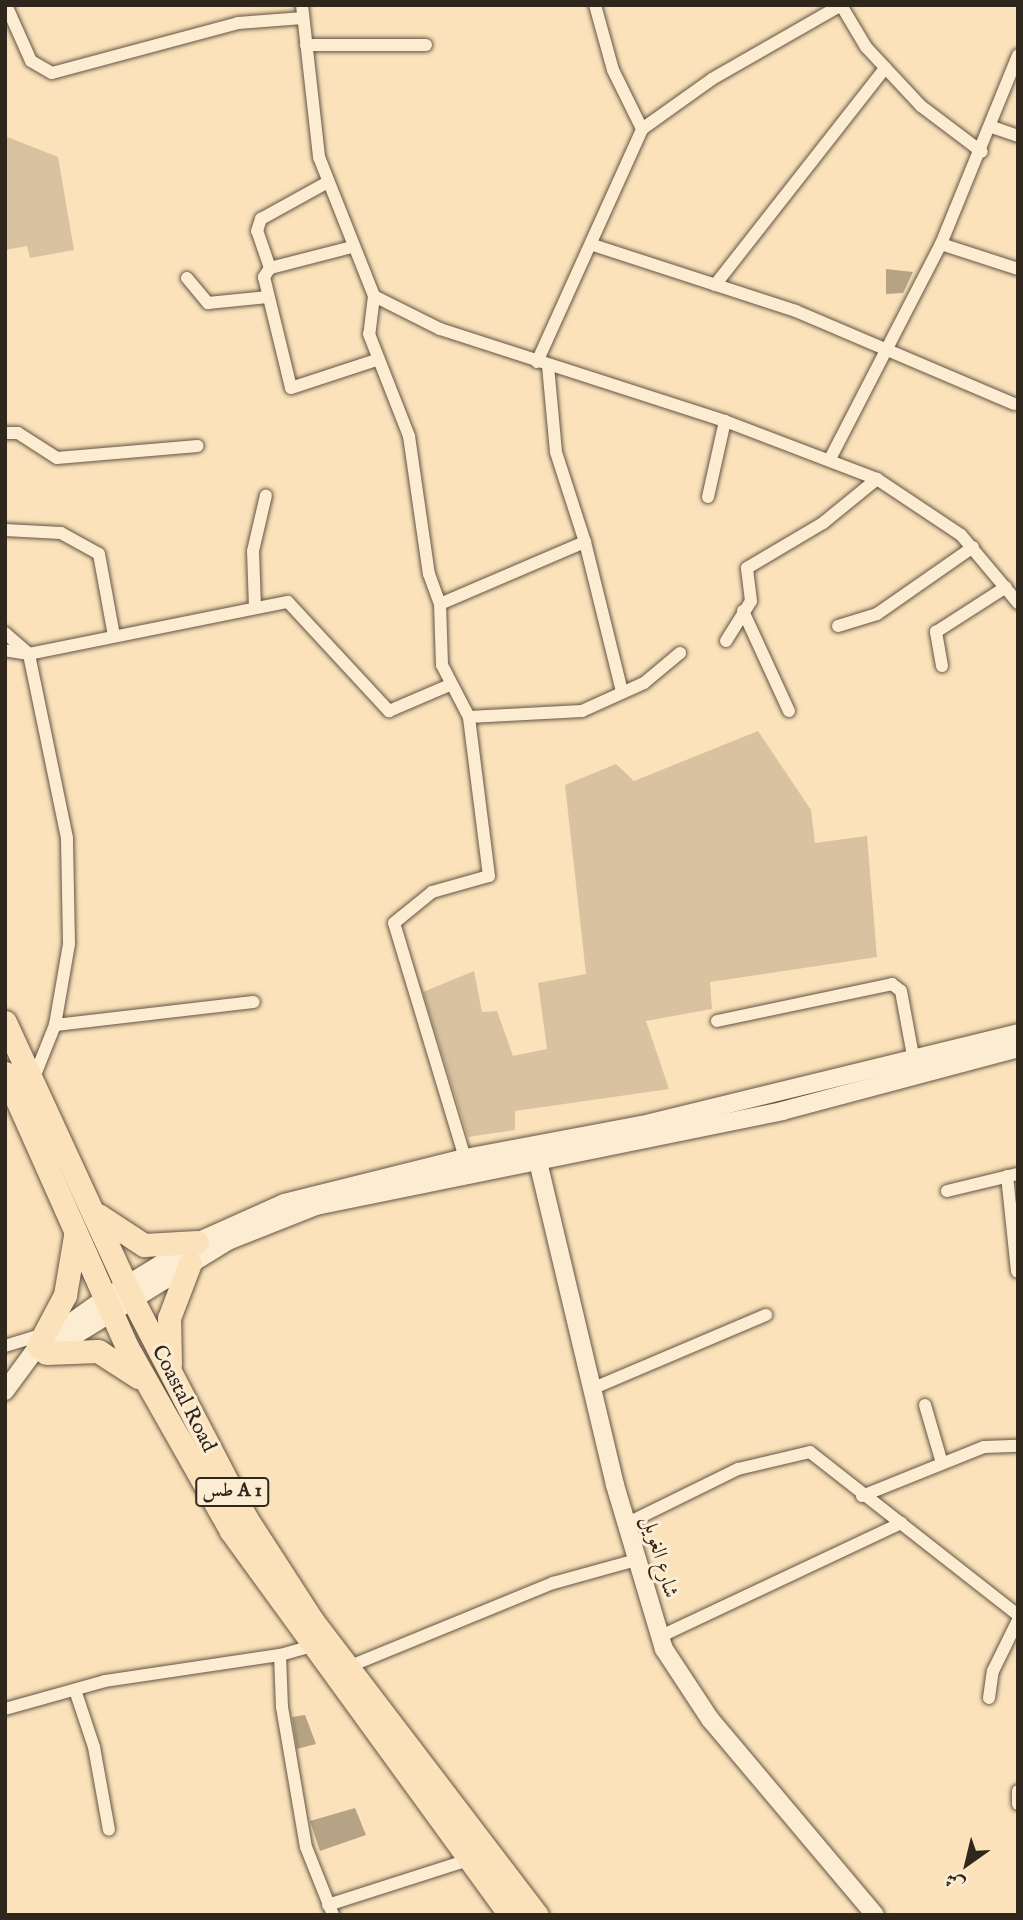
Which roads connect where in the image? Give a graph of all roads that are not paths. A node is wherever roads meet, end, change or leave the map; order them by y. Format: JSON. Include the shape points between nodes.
{"nodes":[{"id":1,"x":6,"y":5,"type":"edge"},
{"id":2,"x":595,"y":5,"type":"edge"},
{"id":3,"x":841,"y":5,"type":"edge"},
{"id":4,"x":303,"y":12,"type":"edge"},
{"id":5,"x":306,"y":45,"type":"junction"},
{"id":6,"x":426,"y":45,"type":"dead end"},
{"id":7,"x":1018,"y":55,"type":"edge"},
{"id":8,"x":885,"y":68,"type":"junction"},
{"id":9,"x":992,"y":127,"type":"junction"},
{"id":10,"x":642,"y":129,"type":"junction"},
{"id":11,"x":1018,"y":136,"type":"edge"},
{"id":12,"x":982,"y":152,"type":"junction"},
{"id":13,"x":328,"y":181,"type":"junction"},
{"id":14,"x":941,"y":244,"type":"junction"},
{"id":15,"x":593,"y":245,"type":"junction"},
{"id":16,"x":352,"y":247,"type":"junction"},
{"id":17,"x":270,"y":268,"type":"junction"},
{"id":18,"x":1018,"y":269,"type":"edge"},
{"id":19,"x":187,"y":278,"type":"dead end"},
{"id":20,"x":715,"y":285,"type":"junction"},
{"id":21,"x":374,"y":296,"type":"junction"},
{"id":22,"x":268,"y":297,"type":"junction"},
{"id":23,"x":891,"y":349,"type":"junction"},
{"id":24,"x":376,"y":360,"type":"junction"},
{"id":25,"x":543,"y":364,"type":"junction"},
{"id":26,"x":1014,"y":404,"type":"dead end"},
{"id":27,"x":724,"y":421,"type":"junction"},
{"id":28,"x":5,"y":433,"type":"edge"},
{"id":29,"x":197,"y":446,"type":"dead end"},
{"id":30,"x":830,"y":459,"type":"junction"},
{"id":31,"x":877,"y":478,"type":"junction"},
{"id":32,"x":267,"y":495,"type":"dead end"},
{"id":33,"x":708,"y":497,"type":"dead end"},
{"id":34,"x":5,"y":530,"type":"edge"},
{"id":35,"x":586,"y":542,"type":"junction"},
{"id":36,"x":973,"y":547,"type":"junction"},
{"id":37,"x":1006,"y":587,"type":"junction"},
{"id":38,"x":1018,"y":603,"type":"edge"},
{"id":39,"x":440,"y":604,"type":"junction"},
{"id":40,"x":255,"y":608,"type":"junction"},
{"id":41,"x":743,"y":611,"type":"junction"},
{"id":42,"x":838,"y":626,"type":"dead end"},
{"id":43,"x":5,"y":633,"type":"edge"},
{"id":44,"x":114,"y":636,"type":"junction"},
{"id":45,"x":726,"y":641,"type":"dead end"},
{"id":46,"x":5,"y":650,"type":"edge"},
{"id":47,"x":680,"y":653,"type":"dead end"},
{"id":48,"x":29,"y":654,"type":"junction"},
{"id":49,"x":942,"y":666,"type":"dead end"},
{"id":50,"x":450,"y":685,"type":"junction"},
{"id":51,"x":622,"y":692,"type":"junction"},
{"id":52,"x":789,"y":711,"type":"dead end"},
{"id":53,"x":468,"y":717,"type":"junction"},
{"id":54,"x":254,"y":1002,"type":"dead end"},
{"id":55,"x":717,"y":1021,"type":"dead end"},
{"id":56,"x":5,"y":1022,"type":"edge"},
{"id":57,"x":55,"y":1025,"type":"junction"},
{"id":58,"x":1018,"y":1033,"type":"edge"},
{"id":59,"x":1018,"y":1048,"type":"edge"},
{"id":60,"x":914,"y":1061,"type":"junction"},
{"id":61,"x":5,"y":1073,"type":"edge"},
{"id":62,"x":33,"y":1081,"type":"junction"},
{"id":63,"x":536,"y":1152,"type":"junction"},
{"id":64,"x":571,"y":1153,"type":"junction"},
{"id":65,"x":466,"y":1158,"type":"junction"},
{"id":66,"x":516,"y":1163,"type":"junction"},
{"id":67,"x":1012,"y":1175,"type":"edge"},
{"id":68,"x":544,"y":1186,"type":"junction"},
{"id":69,"x":947,"y":1191,"type":"dead end"},
{"id":70,"x":89,"y":1203,"type":"junction"},
{"id":71,"x":75,"y":1233,"type":"junction"},
{"id":72,"x":193,"y":1253,"type":"junction"},
{"id":73,"x":1017,"y":1271,"type":"edge"},
{"id":74,"x":131,"y":1293,"type":"junction"},
{"id":75,"x":108,"y":1306,"type":"junction"},
{"id":76,"x":766,"y":1314,"type":"dead end"},
{"id":77,"x":43,"y":1344,"type":"junction"},
{"id":78,"x":5,"y":1346,"type":"edge"},
{"id":79,"x":10,"y":1384,"type":"edge"},
{"id":80,"x":175,"y":1384,"type":"junction"},
{"id":81,"x":594,"y":1388,"type":"junction"},
{"id":82,"x":149,"y":1389,"type":"junction"},
{"id":83,"x":925,"y":1405,"type":"dead end"},
{"id":84,"x":1018,"y":1446,"type":"edge"},
{"id":85,"x":942,"y":1464,"type":"junction"},
{"id":86,"x":862,"y":1496,"type":"junction"},
{"id":87,"x":901,"y":1523,"type":"junction"},
{"id":88,"x":626,"y":1524,"type":"junction"},
{"id":89,"x":636,"y":1560,"type":"junction"},
{"id":90,"x":1018,"y":1615,"type":"edge"},
{"id":91,"x":1018,"y":1620,"type":"edge"},
{"id":92,"x":659,"y":1637,"type":"junction"},
{"id":93,"x":312,"y":1646,"type":"junction"},
{"id":94,"x":280,"y":1655,"type":"junction"},
{"id":95,"x":348,"y":1667,"type":"junction"},
{"id":96,"x":75,"y":1690,"type":"junction"},
{"id":97,"x":989,"y":1698,"type":"dead end"},
{"id":98,"x":5,"y":1709,"type":"edge"},
{"id":99,"x":1018,"y":1791,"type":"edge"},
{"id":100,"x":1018,"y":1804,"type":"edge"},
{"id":101,"x":109,"y":1830,"type":"dead end"},
{"id":102,"x":468,"y":1860,"type":"junction"},
{"id":103,"x":331,"y":1910,"type":"edge"},
{"id":104,"x":510,"y":1915,"type":"edge"},
{"id":105,"x":537,"y":1915,"type":"edge"},
{"id":106,"x":875,"y":1915,"type":"edge"}],
"edges":[{"from":1,"to":4,"type":"street","via":[[31,61],[52,73],[238,23]]},
{"from":2,"to":10,"type":"street","via":[[613,70]]},
{"from":3,"to":8,"type":"street"},
{"from":3,"to":10,"type":"street","via":[[723,72]]},
{"from":4,"to":5,"type":"street"},
{"from":5,"to":6,"type":"street"},
{"from":5,"to":13,"type":"street"},
{"from":7,"to":9,"type":"street"},
{"from":8,"to":12,"type":"street","via":[[921,106]]},
{"from":8,"to":20,"type":"street"},
{"from":9,"to":11,"type":"street"},
{"from":9,"to":12,"type":"street"},
{"from":10,"to":15,"type":"street"},
{"from":12,"to":14,"type":"street"},
{"from":13,"to":16,"type":"street"},
{"from":13,"to":17,"type":"street","via":[[261,219],[257,231]]},
{"from":14,"to":18,"type":"street"},
{"from":14,"to":23,"type":"street"},
{"from":15,"to":20,"type":"street"},
{"from":15,"to":25,"type":"street"},
{"from":16,"to":17,"type":"street"},
{"from":16,"to":21,"type":"street"},
{"from":17,"to":22,"type":"street","via":[[264,277]]},
{"from":19,"to":22,"type":"street","via":[[208,303]]},
{"from":20,"to":23,"type":"street"},
{"from":21,"to":24,"type":"street","via":[[368,316]]},
{"from":21,"to":25,"type":"street","via":[[440,329]]},
{"from":22,"to":24,"type":"street","via":[[291,388]]},
{"from":23,"to":26,"type":"street"},
{"from":23,"to":30,"type":"street"},
{"from":24,"to":39,"type":"street","via":[[409,436],[429,574]]},
{"from":25,"to":27,"type":"street"},
{"from":25,"to":35,"type":"street","via":[[556,452]]},
{"from":27,"to":30,"type":"street"},
{"from":27,"to":33,"type":"street"},
{"from":28,"to":29,"type":"street","via":[[18,433],[57,458]]},
{"from":30,"to":31,"type":"street"},
{"from":31,"to":36,"type":"street"},
{"from":31,"to":41,"type":"street","via":[[823,523],[747,568],[752,597]]},
{"from":32,"to":40,"type":"street","via":[[253,551]]},
{"from":34,"to":44,"type":"street","via":[[61,533],[99,554]]},
{"from":35,"to":39,"type":"street"},
{"from":35,"to":51,"type":"street"},
{"from":36,"to":37,"type":"street"},
{"from":36,"to":42,"type":"street","via":[[877,614]]},
{"from":37,"to":38,"type":"street"},
{"from":37,"to":49,"type":"street","via":[[936,632]]},
{"from":39,"to":50,"type":"street","via":[[440,655]]},
{"from":40,"to":44,"type":"street"},
{"from":40,"to":50,"type":"street","via":[[295,604],[314,636],[389,711]]},
{"from":41,"to":45,"type":"street"},
{"from":41,"to":52,"type":"street"},
{"from":43,"to":48,"type":"street"},
{"from":44,"to":48,"type":"street"},
{"from":46,"to":48,"type":"street"},
{"from":47,"to":51,"type":"street","via":[[659,673]]},
{"from":48,"to":57,"type":"street","via":[[67,838],[69,944]]},
{"from":50,"to":53,"type":"street","via":[[459,691]]},
{"from":51,"to":53,"type":"street","via":[[573,713]]},
{"from":53,"to":65,"type":"street","via":[[488,876],[432,892],[394,923]]},
{"from":54,"to":57,"type":"street"},
{"from":55,"to":60,"type":"street","via":[[892,984],[901,991]]},
{"from":56,"to":62,"type":"highway","name":"Coastal Road","number":"طس A 1"},
{"from":57,"to":62,"type":"street"},
{"from":58,"to":60,"type":"street"},
{"from":59,"to":64,"type":"street","via":[[782,1111]]},
{"from":60,"to":63,"type":"street"},
{"from":61,"to":71,"type":"highway","name":"Coastal Road","number":"طس A 1"},
{"from":62,"to":70,"type":"highway","name":"Coastal Road","number":"طس A 1"},
{"from":63,"to":64,"type":"street"},
{"from":63,"to":65,"type":"street"},
{"from":63,"to":66,"type":"street"},
{"from":63,"to":68,"type":"street","name":"شارع الغويل"},
{"from":64,"to":68,"type":"street"},
{"from":65,"to":72,"type":"street","via":[[313,1193]]},
{"from":66,"to":68,"type":"street"},
{"from":66,"to":72,"type":"street","via":[[316,1206]]},
{"from":67,"to":69,"type":"street"},
{"from":67,"to":73,"type":"street"},
{"from":68,"to":81,"type":"street","name":"شارع الغويل"},
{"from":70,"to":72,"type":"highway","via":[[128,1239]]},
{"from":70,"to":74,"type":"highway","name":"Coastal Road","number":"طس A 1"},
{"from":71,"to":75,"type":"highway","name":"Coastal Road","number":"طس A 1"},
{"from":71,"to":77,"type":"highway","via":[[69,1282]]},
{"from":72,"to":74,"type":"street"},
{"from":72,"to":80,"type":"highway","via":[[169,1318]]},
{"from":74,"to":75,"type":"street"},
{"from":74,"to":80,"type":"highway","name":"Coastal Road","number":"طس A 1"},
{"from":75,"to":77,"type":"street"},
{"from":75,"to":82,"type":"highway","name":"Coastal Road","number":"طس A 1"},
{"from":76,"to":81,"type":"street"},
{"from":77,"to":78,"type":"street"},
{"from":77,"to":79,"type":"street"},
{"from":77,"to":82,"type":"highway","via":[[98,1351],[122,1363]]},
{"from":80,"to":95,"type":"highway","name":"Coastal Road","number":"طس A 1","via":[[246,1518]]},
{"from":81,"to":88,"type":"street","name":"شارع الغويل"},
{"from":82,"to":93,"type":"highway","name":"Coastal Road","number":"طس A 1","via":[[231,1531]]},
{"from":83,"to":85,"type":"street"},
{"from":84,"to":85,"type":"street","via":[[984,1447]]},
{"from":85,"to":86,"type":"street"},
{"from":86,"to":87,"type":"street"},
{"from":86,"to":88,"type":"street","via":[[822,1455],[797,1452],[738,1469]]},
{"from":87,"to":90,"type":"street"},
{"from":87,"to":92,"type":"street"},
{"from":88,"to":89,"type":"street","name":"شارع الغويل"},
{"from":89,"to":92,"type":"street","name":"شارع الغويل"},
{"from":89,"to":95,"type":"street","via":[[553,1583]]},
{"from":91,"to":97,"type":"street","via":[[993,1671]]},
{"from":92,"to":106,"type":"street","name":"شارع الغويل","via":[[710,1719]]},
{"from":93,"to":94,"type":"street"},
{"from":93,"to":102,"type":"highway","name":"Coastal Road","number":"طس A 1"},
{"from":94,"to":96,"type":"street"},
{"from":94,"to":103,"type":"street","via":[[298,1812]]},
{"from":95,"to":105,"type":"highway","name":"Coastal Road","number":"طس A 1"},
{"from":96,"to":98,"type":"street"},
{"from":96,"to":101,"type":"street","via":[[94,1747]]},
{"from":99,"to":100,"type":"street"},
{"from":102,"to":103,"type":"street"},
{"from":102,"to":104,"type":"highway","name":"Coastal Road","number":"طس A 1"}]}
